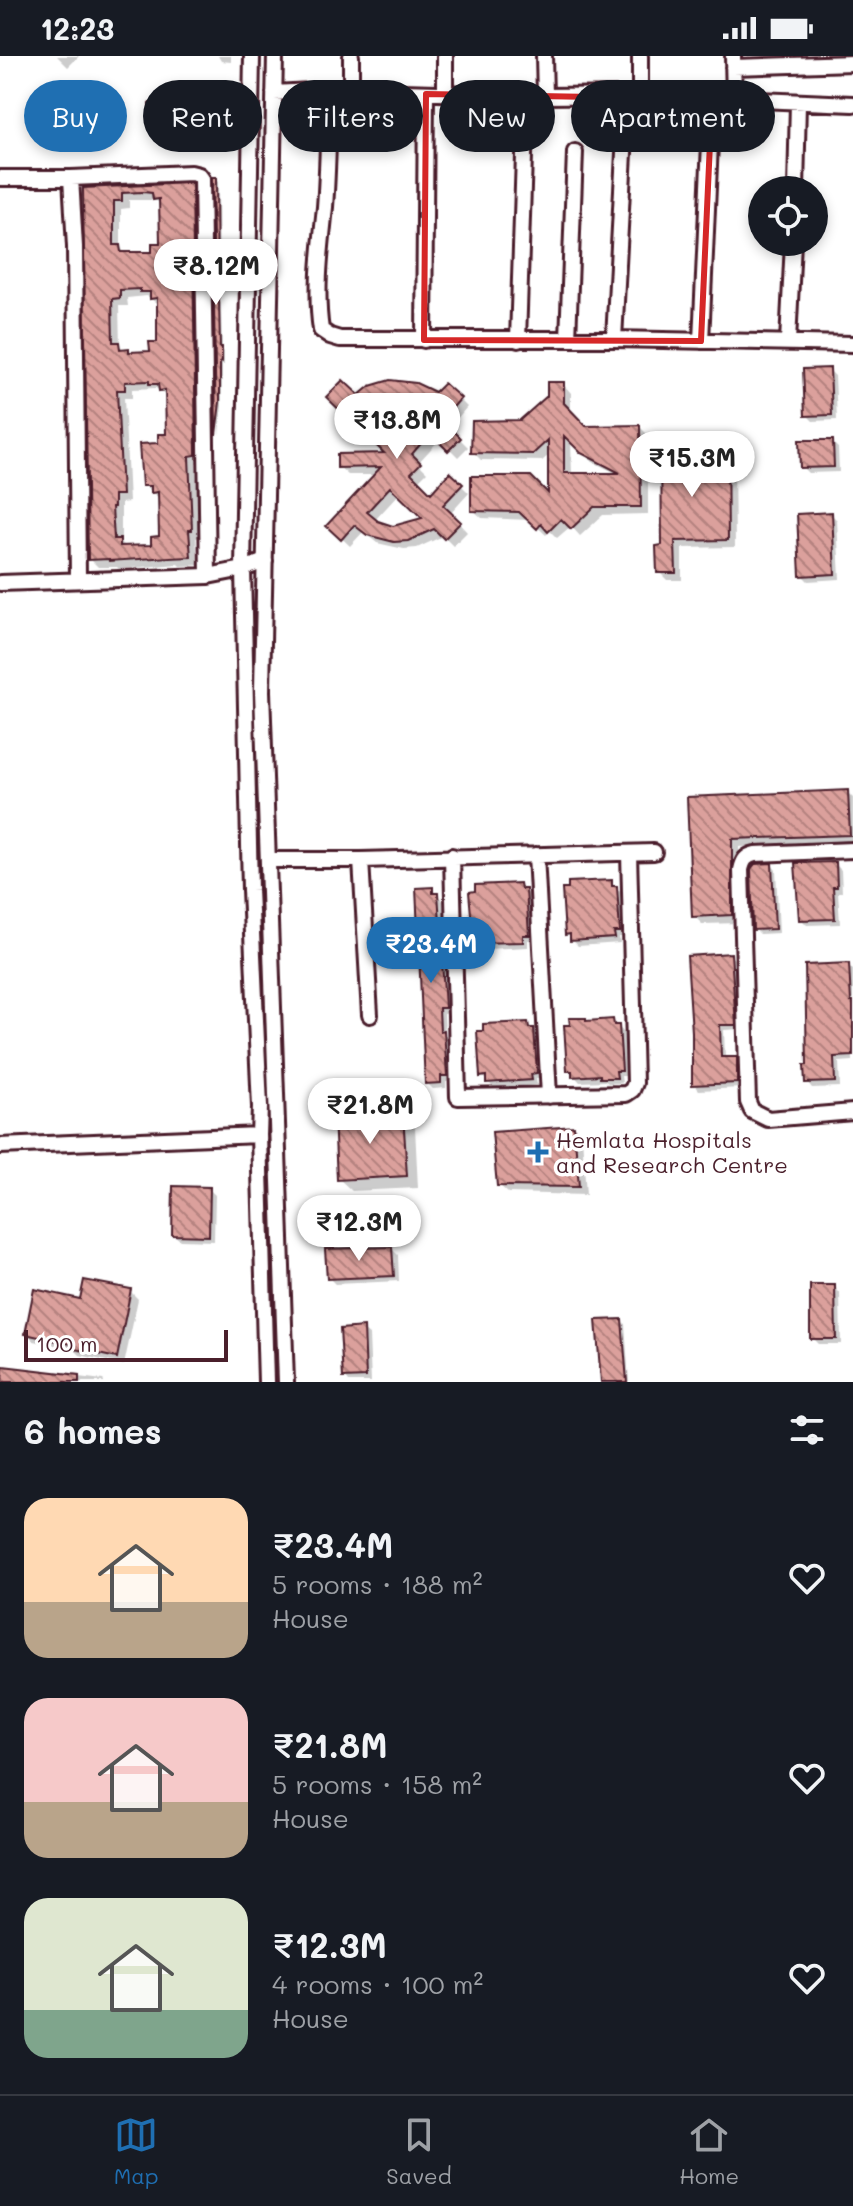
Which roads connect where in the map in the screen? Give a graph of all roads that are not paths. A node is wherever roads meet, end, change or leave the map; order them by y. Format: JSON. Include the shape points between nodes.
{"nodes":[{"id":1,"x":252,"y":56,"type":"edge"},
{"id":2,"x":275,"y":56,"type":"edge"},
{"id":3,"x":351,"y":56,"type":"edge"},
{"id":4,"x":445,"y":56,"type":"edge"},
{"id":5,"x":544,"y":56,"type":"edge"},
{"id":6,"x":640,"y":56,"type":"edge"},
{"id":7,"x":733,"y":61,"type":"edge"},
{"id":8,"x":853,"y":63,"type":"edge"},
{"id":9,"x":351,"y":80,"type":"edge"},
{"id":10,"x":445,"y":80,"type":"edge"},
{"id":11,"x":545,"y":80,"type":"edge"},
{"id":12,"x":636,"y":80,"type":"edge"},
{"id":13,"x":274,"y":93,"type":"junction"},
{"id":14,"x":278,"y":93,"type":"edge"},
{"id":15,"x":439,"y":93,"type":"edge"},
{"id":16,"x":423,"y":94,"type":"edge"},
{"id":17,"x":426,"y":94,"type":"junction"},
{"id":18,"x":775,"y":101,"type":"edge"},
{"id":19,"x":798,"y":102,"type":"junction"},
{"id":20,"x":853,"y":104,"type":"edge"},
{"id":21,"x":327,"y":152,"type":"edge"},
{"id":22,"x":524,"y":152,"type":"edge"},
{"id":23,"x":575,"y":152,"type":"dead end"},
{"id":24,"x":629,"y":152,"type":"edge"},
{"id":25,"x":710,"y":152,"type":"edge"},
{"id":26,"x":796,"y":176,"type":"edge"},
{"id":27,"x":0,"y":178,"type":"edge"},
{"id":28,"x":71,"y":178,"type":"junction"},
{"id":29,"x":792,"y":256,"type":"edge"},
{"id":30,"x":568,"y":339,"type":"junction"},
{"id":31,"x":614,"y":339,"type":"junction"},
{"id":32,"x":424,"y":340,"type":"junction"},
{"id":33,"x":518,"y":340,"type":"junction"},
{"id":34,"x":701,"y":341,"type":"junction"},
{"id":35,"x":788,"y":342,"type":"junction"},
{"id":36,"x":853,"y":344,"type":"edge"},
{"id":37,"x":265,"y":561,"type":"junction"},
{"id":38,"x":243,"y":569,"type":"junction"},
{"id":39,"x":208,"y":576,"type":"junction"},
{"id":40,"x":78,"y":579,"type":"junction"},
{"id":41,"x":0,"y":583,"type":"edge"},
{"id":42,"x":853,"y":850,"type":"edge"},
{"id":43,"x":654,"y":852,"type":"dead end"},
{"id":44,"x":629,"y":853,"type":"junction"},
{"id":45,"x":536,"y":855,"type":"junction"},
{"id":46,"x":452,"y":856,"type":"junction"},
{"id":47,"x":268,"y":860,"type":"junction"},
{"id":48,"x":361,"y":860,"type":"junction"},
{"id":49,"x":370,"y":1015,"type":"dead end"},
{"id":50,"x":549,"y":1096,"type":"junction"},
{"id":51,"x":853,"y":1112,"type":"edge"},
{"id":52,"x":259,"y":1135,"type":"junction"},
{"id":53,"x":0,"y":1146,"type":"edge"},
{"id":54,"x":266,"y":1382,"type":"edge"},
{"id":55,"x":286,"y":1382,"type":"edge"}],
"edges":[{"from":1,"to":38,"type":"street"},
{"from":2,"to":13,"type":"street"},
{"from":3,"to":9,"type":"street"},
{"from":4,"to":10,"type":"street"},
{"from":5,"to":11,"type":"street"},
{"from":6,"to":12,"type":"street"},
{"from":7,"to":8,"type":"street"},
{"from":13,"to":14,"type":"street"},
{"from":13,"to":37,"type":"street"},
{"from":15,"to":17,"type":"street"},
{"from":16,"to":17,"type":"street"},
{"from":17,"to":32,"type":"street"},
{"from":18,"to":19,"type":"street"},
{"from":19,"to":20,"type":"street"},
{"from":19,"to":26,"type":"street"},
{"from":21,"to":32,"type":"street","via":[[321,330],[340,339]]},
{"from":22,"to":33,"type":"street"},
{"from":23,"to":30,"type":"street"},
{"from":24,"to":31,"type":"street"},
{"from":25,"to":34,"type":"street"},
{"from":27,"to":28,"type":"street"},
{"from":28,"to":39,"type":"street","via":[[191,173],[202,179]]},
{"from":28,"to":40,"type":"street"},
{"from":29,"to":35,"type":"street"},
{"from":30,"to":31,"type":"street"},
{"from":30,"to":33,"type":"street"},
{"from":31,"to":34,"type":"street"},
{"from":32,"to":33,"type":"street"},
{"from":34,"to":35,"type":"street"},
{"from":35,"to":36,"type":"street"},
{"from":37,"to":38,"type":"street"},
{"from":37,"to":47,"type":"street","via":[[262,691]]},
{"from":38,"to":39,"type":"street"},
{"from":38,"to":52,"type":"street"},
{"from":39,"to":40,"type":"street"},
{"from":40,"to":41,"type":"street"},
{"from":42,"to":51,"type":"street","via":[[755,854],[742,862],[741,870],[752,1111],[768,1119]]},
{"from":43,"to":44,"type":"street"},
{"from":44,"to":45,"type":"street"},
{"from":44,"to":50,"type":"street","via":[[635,1083],[626,1094]]},
{"from":45,"to":46,"type":"street"},
{"from":45,"to":50,"type":"street"},
{"from":46,"to":48,"type":"street"},
{"from":46,"to":50,"type":"street","via":[[458,1097]]},
{"from":47,"to":48,"type":"street"},
{"from":47,"to":55,"type":"street"},
{"from":48,"to":49,"type":"street"},
{"from":52,"to":53,"type":"street"},
{"from":52,"to":54,"type":"street"}]}
